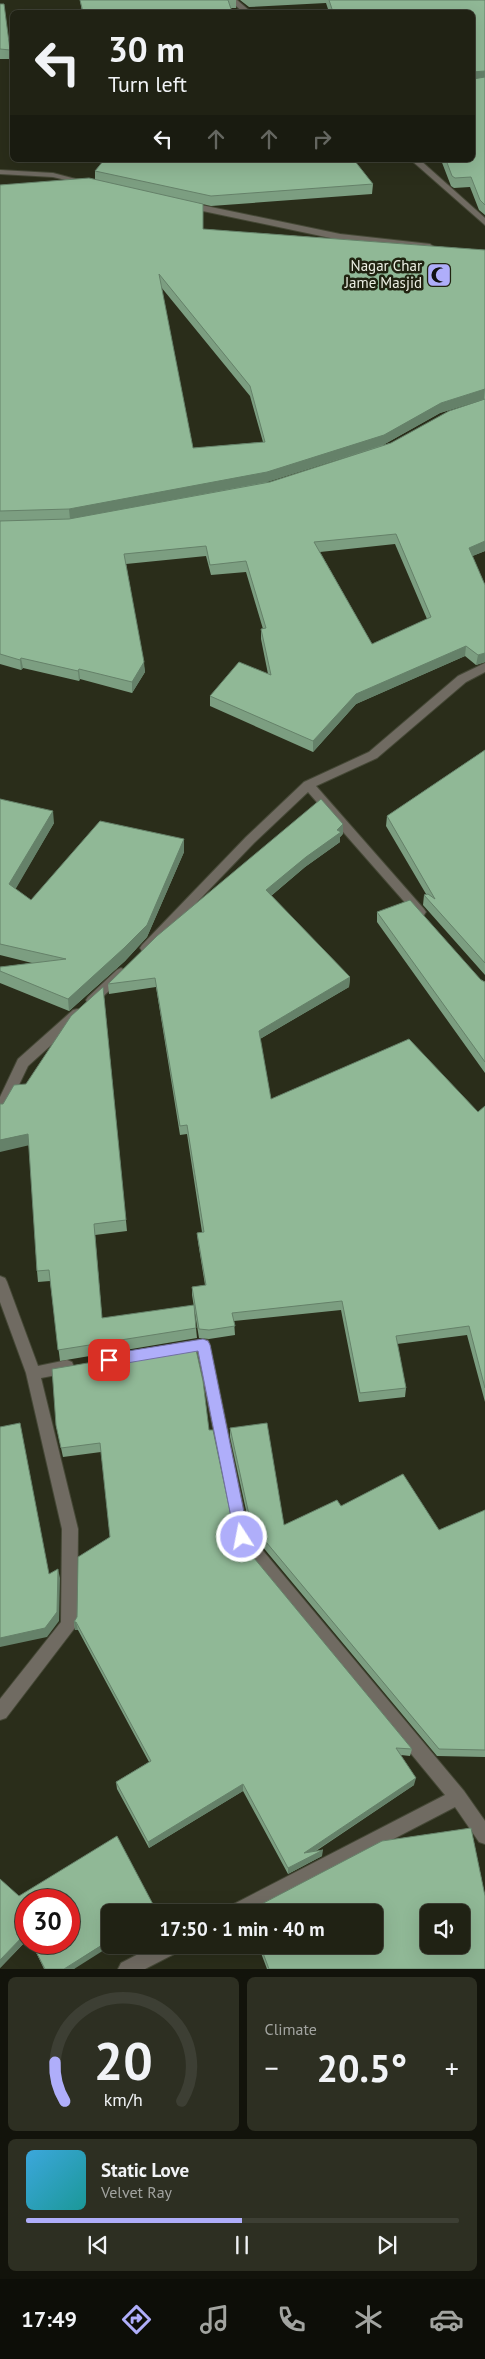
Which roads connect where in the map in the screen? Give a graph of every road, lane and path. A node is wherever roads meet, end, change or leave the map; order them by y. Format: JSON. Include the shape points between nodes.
{"nodes":[{"id":1,"x":233,"y":0,"type":"edge"},
{"id":2,"x":245,"y":10,"type":"edge"},
{"id":3,"x":416,"y":162,"type":"edge"},
{"id":4,"x":0,"y":172,"type":"edge"},
{"id":5,"x":101,"y":186,"type":"edge"},
{"id":6,"x":178,"y":203,"type":"edge"},
{"id":7,"x":485,"y":222,"type":"edge"},
{"id":8,"x":437,"y":248,"type":"edge"},
{"id":9,"x":485,"y":666,"type":"edge"},
{"id":10,"x":308,"y":785,"type":"junction"},
{"id":11,"x":426,"y":918,"type":"edge"},
{"id":12,"x":0,"y":1110,"type":"edge"},
{"id":13,"x":0,"y":1282,"type":"edge"},
{"id":14,"x":165,"y":1351,"type":"edge"},
{"id":15,"x":80,"y":1365,"type":"edge"},
{"id":16,"x":33,"y":1373,"type":"junction"},
{"id":17,"x":0,"y":1712,"type":"edge"},
{"id":18,"x":458,"y":1796,"type":"junction"},
{"id":19,"x":485,"y":1836,"type":"edge"},
{"id":20,"x":251,"y":1904,"type":"edge"},
{"id":21,"x":156,"y":1954,"type":"edge"},
{"id":22,"x":127,"y":1969,"type":"edge"}],
"edges":[{"from":1,"to":2,"type":"street"},
{"from":3,"to":7,"type":"street"},
{"from":4,"to":5,"type":"street","via":[[53,175]]},
{"from":6,"to":8,"type":"street","via":[[340,237]]},
{"from":9,"to":10,"type":"street","via":[[462,678],[373,754]]},
{"from":10,"to":11,"type":"street"},
{"from":10,"to":12,"type":"street","via":[[133,961],[24,1063]]},
{"from":13,"to":16,"type":"street"},
{"from":14,"to":18,"type":"street","via":[[203,1345],[242,1537]]},
{"from":15,"to":16,"type":"street"},
{"from":16,"to":17,"type":"street","via":[[70,1529],[68,1625]]},
{"from":18,"to":19,"type":"street"},
{"from":18,"to":20,"type":"street"},
{"from":21,"to":22,"type":"street"}]}
